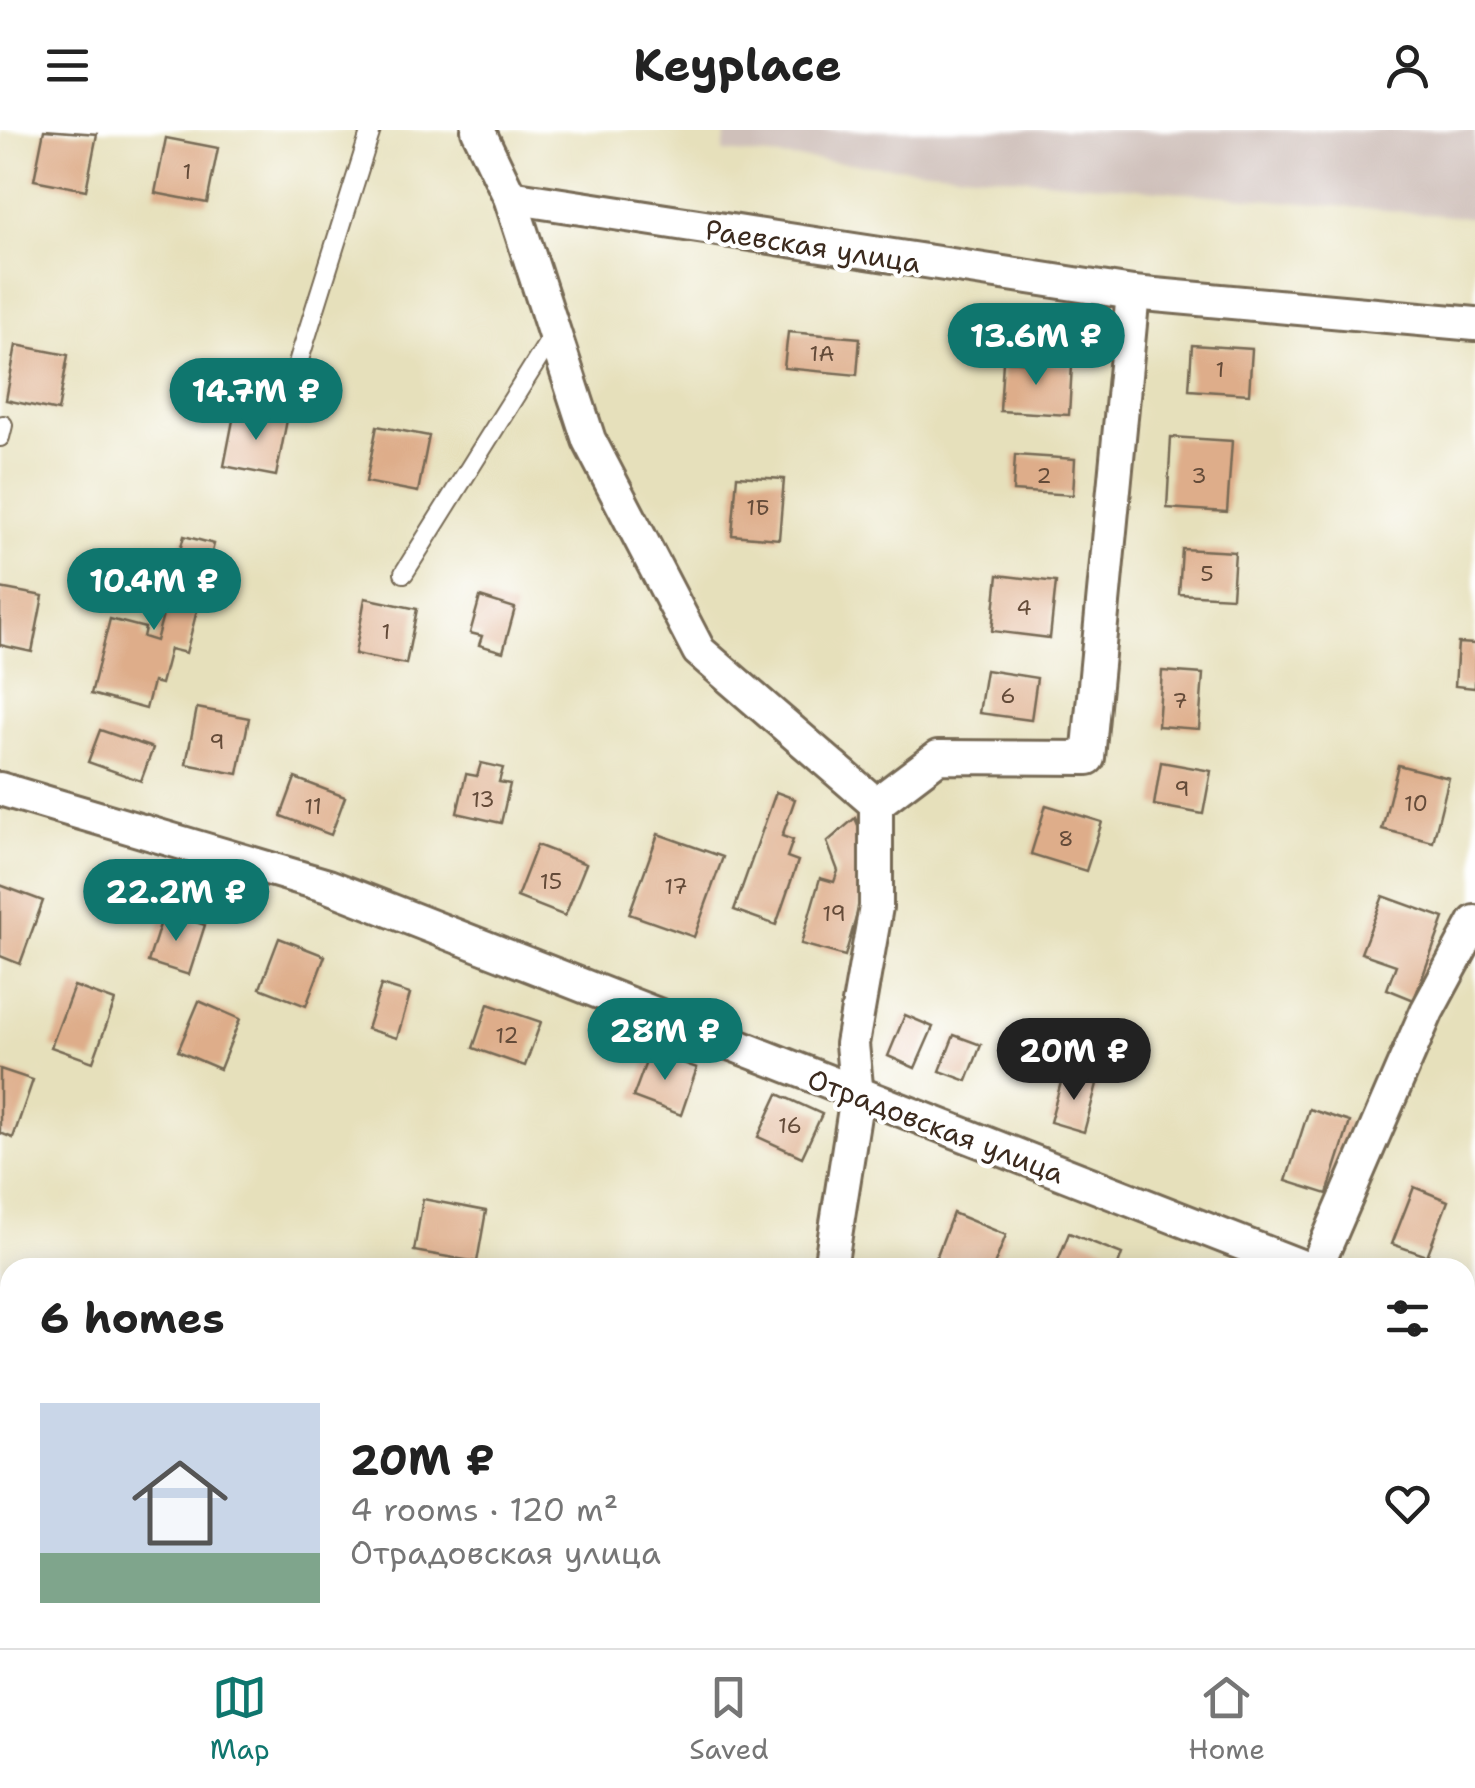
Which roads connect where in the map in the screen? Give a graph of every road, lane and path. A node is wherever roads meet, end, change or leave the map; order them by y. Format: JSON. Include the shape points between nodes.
{"nodes":[{"id":1,"x":371,"y":130,"type":"edge"},
{"id":2,"x":478,"y":130,"type":"edge"},
{"id":3,"x":510,"y":197,"type":"junction"},
{"id":4,"x":1133,"y":293,"type":"junction"},
{"id":5,"x":1475,"y":324,"type":"edge"},
{"id":6,"x":553,"y":335,"type":"junction"},
{"id":7,"x":298,"y":363,"type":"dead end"},
{"id":8,"x":404,"y":573,"type":"dead end"},
{"id":9,"x":0,"y":789,"type":"edge"},
{"id":10,"x":876,"y":804,"type":"junction"},
{"id":11,"x":1475,"y":922,"type":"edge"},
{"id":12,"x":857,"y":1096,"type":"junction"},
{"id":13,"x":832,"y":1258,"type":"edge"},
{"id":14,"x":1280,"y":1258,"type":"edge"},
{"id":15,"x":1320,"y":1258,"type":"edge"}],
"edges":[{"from":1,"to":7,"type":"lane"},
{"from":2,"to":3,"type":"street"},
{"from":3,"to":4,"type":"street","name":"Раевская улица"},
{"from":3,"to":6,"type":"street"},
{"from":4,"to":5,"type":"street","name":"Раевская улица"},
{"from":4,"to":10,"type":"street","via":[[1088,758],[938,757]]},
{"from":6,"to":8,"type":"lane"},
{"from":6,"to":10,"type":"street","via":[[589,440],[700,651]]},
{"from":9,"to":12,"type":"street","name":"Отрадовская улица","via":[[328,886]]},
{"from":10,"to":12,"type":"street","via":[[876,907],[852,1044]]},
{"from":11,"to":15,"type":"street","via":[[1428,1011]]},
{"from":12,"to":13,"type":"street"},
{"from":12,"to":14,"type":"street","name":"Отрадовская улица"}]}
